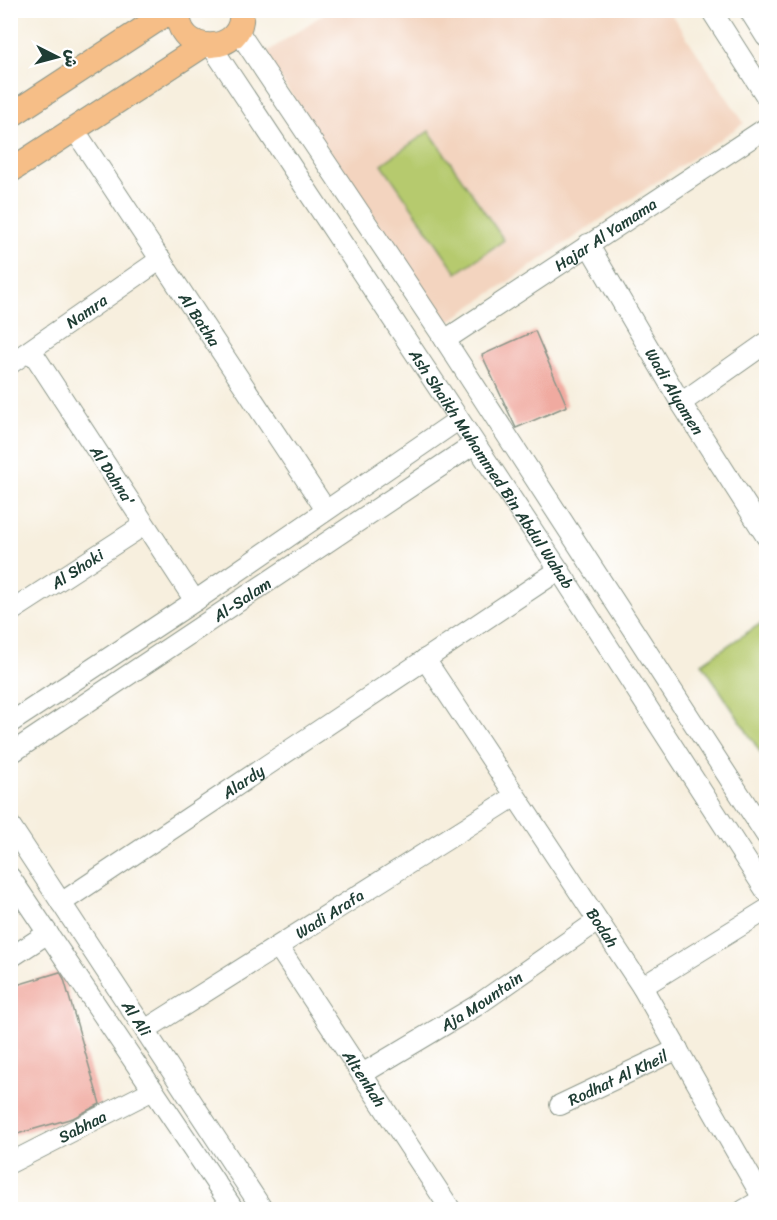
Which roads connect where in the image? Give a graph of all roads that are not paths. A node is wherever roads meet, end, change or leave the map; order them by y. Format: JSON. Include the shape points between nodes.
{"nodes":[{"id":1,"x":172,"y":10,"type":"edge"},
{"id":2,"x":179,"y":10,"type":"edge"},
{"id":3,"x":711,"y":10,"type":"edge"},
{"id":4,"x":749,"y":10,"type":"edge"},
{"id":5,"x":243,"y":17,"type":"edge"},
{"id":6,"x":766,"y":37,"type":"edge"},
{"id":7,"x":207,"y":47,"type":"junction"},
{"id":8,"x":766,"y":96,"type":"edge"},
{"id":9,"x":10,"y":116,"type":"edge"},
{"id":10,"x":766,"y":128,"type":"edge"},
{"id":11,"x":74,"y":129,"type":"junction"},
{"id":12,"x":10,"y":171,"type":"edge"},
{"id":13,"x":588,"y":244,"type":"junction"},
{"id":14,"x":161,"y":259,"type":"junction"},
{"id":15,"x":445,"y":340,"type":"junction"},
{"id":16,"x":766,"y":343,"type":"edge"},
{"id":17,"x":31,"y":350,"type":"junction"},
{"id":18,"x":10,"y":363,"type":"edge"},
{"id":19,"x":681,"y":403,"type":"junction"},
{"id":20,"x":458,"y":420,"type":"junction"},
{"id":21,"x":474,"y":444,"type":"junction"},
{"id":22,"x":326,"y":510,"type":"junction"},
{"id":23,"x":144,"y":525,"type":"junction"},
{"id":24,"x":766,"y":536,"type":"edge"},
{"id":25,"x":559,"y":570,"type":"junction"},
{"id":26,"x":195,"y":601,"type":"junction"},
{"id":27,"x":12,"y":608,"type":"edge"},
{"id":28,"x":425,"y":659,"type":"junction"},
{"id":29,"x":666,"y":678,"type":"junction"},
{"id":30,"x":641,"y":696,"type":"junction"},
{"id":31,"x":10,"y":723,"type":"edge"},
{"id":32,"x":10,"y":754,"type":"edge"},
{"id":33,"x":514,"y":798,"type":"junction"},
{"id":34,"x":10,"y":825,"type":"edge"},
{"id":35,"x":766,"y":835,"type":"edge"},
{"id":36,"x":10,"y":877,"type":"edge"},
{"id":37,"x":766,"y":891,"type":"edge"},
{"id":38,"x":61,"y":903,"type":"junction"},
{"id":39,"x":766,"y":910,"type":"edge"},
{"id":40,"x":596,"y":922,"type":"junction"},
{"id":41,"x":48,"y":933,"type":"junction"},
{"id":42,"x":279,"y":948,"type":"junction"},
{"id":43,"x":10,"y":958,"type":"edge"},
{"id":44,"x":642,"y":987,"type":"junction"},
{"id":45,"x":145,"y":1030,"type":"junction"},
{"id":46,"x":678,"y":1050,"type":"junction"},
{"id":47,"x":362,"y":1074,"type":"junction"},
{"id":48,"x":153,"y":1090,"type":"junction"},
{"id":49,"x":560,"y":1105,"type":"dead end"},
{"id":50,"x":10,"y":1162,"type":"edge"},
{"id":51,"x":765,"y":1201,"type":"edge"},
{"id":52,"x":234,"y":1209,"type":"edge"},
{"id":53,"x":263,"y":1209,"type":"edge"},
{"id":54,"x":451,"y":1209,"type":"edge"},
{"id":55,"x":744,"y":1209,"type":"edge"}],
"edges":[{"from":1,"to":9,"type":"main road"},
{"from":2,"to":7,"type":"main road","via":[[185,35]]},
{"from":3,"to":8,"type":"street"},
{"from":4,"to":6,"type":"street"},
{"from":5,"to":7,"type":"main road","via":[[222,45]]},
{"from":5,"to":15,"type":"street","name":"Ash Shaikh Muhammed Bin Abdul Wahab"},
{"from":7,"to":11,"type":"main road"},
{"from":7,"to":20,"type":"street","name":"Ash Shaikh Muhammed Bin Abdul Wahab"},
{"from":10,"to":13,"type":"street","name":"Hajar Al Yamama"},
{"from":11,"to":12,"type":"main road"},
{"from":11,"to":14,"type":"street","name":"Al Batha"},
{"from":13,"to":15,"type":"street","name":"Hajar Al Yamama"},
{"from":13,"to":19,"type":"street","name":"Wadi Alyamen"},
{"from":14,"to":17,"type":"street","name":"Namra"},
{"from":14,"to":22,"type":"street","name":"Al Batha"},
{"from":15,"to":29,"type":"street","name":"Ash Shaikh Muhammed Bin Abdul Wahab"},
{"from":16,"to":19,"type":"street"},
{"from":17,"to":18,"type":"street","name":"Namra"},
{"from":17,"to":23,"type":"street","name":"Al Dahna'"},
{"from":19,"to":24,"type":"street","name":"Wadi Alyamen"},
{"from":20,"to":21,"type":"street","name":"Ash Shaikh Muhammed Bin Abdul Wahab"},
{"from":20,"to":22,"type":"street","name":"Al-Salam"},
{"from":21,"to":25,"type":"street","name":"Ash Shaikh Muhammed Bin Abdul Wahab"},
{"from":21,"to":32,"type":"street","name":"Al-Salam"},
{"from":22,"to":26,"type":"street","name":"Al-Salam"},
{"from":23,"to":26,"type":"street","name":"Al Dahna'"},
{"from":23,"to":27,"type":"street","name":"Al Shoki"},
{"from":25,"to":28,"type":"street","name":"Alardy"},
{"from":25,"to":30,"type":"street","name":"Ash Shaikh Muhammed Bin Abdul Wahab"},
{"from":26,"to":31,"type":"street","name":"Al-Salam"},
{"from":28,"to":33,"type":"street","name":"Bodah"},
{"from":28,"to":38,"type":"street","name":"Alardy"},
{"from":29,"to":30,"type":"street"},
{"from":29,"to":35,"type":"street","name":"Ash Shaikh Muhammed Bin Abdul Wahab"},
{"from":30,"to":37,"type":"street","name":"Ash Shaikh Muhammed Bin Abdul Wahab"},
{"from":33,"to":40,"type":"street","name":"Bodah"},
{"from":33,"to":42,"type":"street","name":"Wadi Arafa"},
{"from":34,"to":38,"type":"street","name":"Al Ali"},
{"from":36,"to":41,"type":"street","name":"Al Ali"},
{"from":38,"to":45,"type":"street","name":"Al Ali"},
{"from":39,"to":44,"type":"street"},
{"from":40,"to":44,"type":"street","name":"Bodah"},
{"from":40,"to":47,"type":"street","name":"Aja Mountain","via":[[476,1006]]},
{"from":41,"to":43,"type":"street"},
{"from":41,"to":48,"type":"street","name":"Al Ali"},
{"from":42,"to":45,"type":"street","name":"Wadi Arafa"},
{"from":42,"to":47,"type":"street","name":"Altenhah"},
{"from":44,"to":46,"type":"street","name":"Bodah"},
{"from":45,"to":53,"type":"street","name":"Al Ali"},
{"from":46,"to":49,"type":"street","name":"Rodhat Al Kheil"},
{"from":46,"to":51,"type":"street","name":"Bodah"},
{"from":47,"to":54,"type":"street","name":"Altenhah"},
{"from":48,"to":50,"type":"street","name":"Sabhaa"},
{"from":48,"to":52,"type":"street","name":"Al Ali"},
{"from":51,"to":55,"type":"street"}]}
